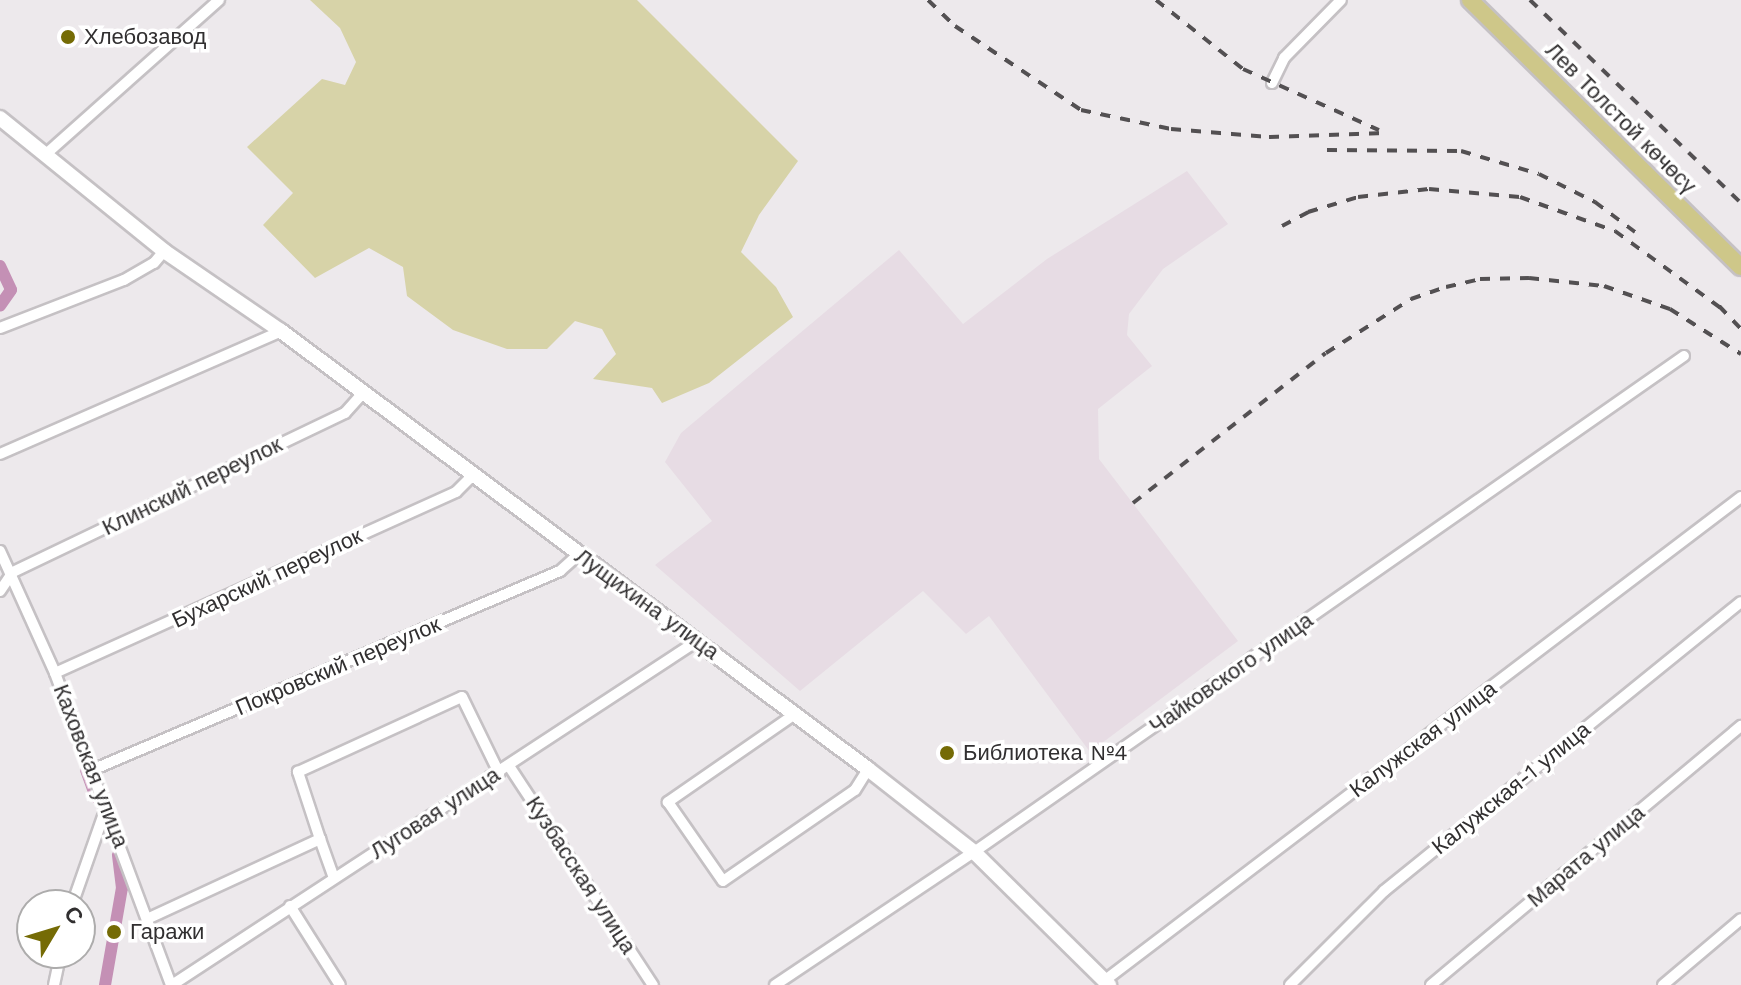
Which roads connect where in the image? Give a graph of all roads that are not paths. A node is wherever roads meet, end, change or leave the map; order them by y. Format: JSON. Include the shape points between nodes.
{"nodes":[{"id":1,"x":219,"y":0,"type":"edge"},
{"id":2,"x":1470,"y":0,"type":"edge"},
{"id":3,"x":1334,"y":2,"type":"edge"},
{"id":4,"x":1272,"y":83,"type":"dead end"},
{"id":5,"x":0,"y":118,"type":"edge"},
{"id":6,"x":45,"y":155,"type":"junction"},
{"id":7,"x":164,"y":251,"type":"junction"},
{"id":8,"x":1741,"y":267,"type":"edge"},
{"id":9,"x":0,"y":328,"type":"edge"},
{"id":10,"x":281,"y":331,"type":"junction"},
{"id":11,"x":1684,"y":356,"type":"dead end"},
{"id":12,"x":364,"y":392,"type":"junction"},
{"id":13,"x":0,"y":454,"type":"edge"},
{"id":14,"x":473,"y":475,"type":"junction"},
{"id":15,"x":1741,"y":497,"type":"edge"},
{"id":16,"x":0,"y":551,"type":"edge"},
{"id":17,"x":579,"y":554,"type":"junction"},
{"id":18,"x":13,"y":572,"type":"junction"},
{"id":19,"x":0,"y":591,"type":"edge"},
{"id":20,"x":1741,"y":602,"type":"edge"},
{"id":21,"x":697,"y":641,"type":"junction"},
{"id":22,"x":55,"y":673,"type":"junction"},
{"id":23,"x":795,"y":714,"type":"junction"},
{"id":24,"x":1741,"y":726,"type":"edge"},
{"id":25,"x":509,"y":766,"type":"junction"},
{"id":26,"x":868,"y":769,"type":"junction"},
{"id":27,"x":92,"y":770,"type":"junction"},
{"id":28,"x":499,"y":773,"type":"junction"},
{"id":29,"x":107,"y":804,"type":"junction"},
{"id":30,"x":320,"y":839,"type":"junction"},
{"id":31,"x":974,"y":852,"type":"junction"},
{"id":32,"x":334,"y":878,"type":"junction"},
{"id":33,"x":78,"y":889,"type":"edge"},
{"id":34,"x":290,"y":906,"type":"junction"},
{"id":35,"x":147,"y":919,"type":"junction"},
{"id":36,"x":1741,"y":919,"type":"edge"},
{"id":37,"x":1106,"y":983,"type":"edge"},
{"id":38,"x":172,"y":985,"type":"edge"},
{"id":39,"x":340,"y":985,"type":"edge"},
{"id":40,"x":653,"y":985,"type":"edge"},
{"id":41,"x":775,"y":985,"type":"edge"},
{"id":42,"x":1290,"y":985,"type":"edge"},
{"id":43,"x":1431,"y":985,"type":"edge"},
{"id":44,"x":1663,"y":985,"type":"edge"}],
"edges":[{"from":1,"to":6,"type":"street"},
{"from":2,"to":8,"type":"main road","name":"Лев Толстой көчөсү"},
{"from":3,"to":4,"type":"street","via":[[1284,58]]},
{"from":5,"to":6,"type":"street","name":"Лущихина улица"},
{"from":6,"to":7,"type":"street","name":"Лущихина улица"},
{"from":7,"to":9,"type":"street","via":[[124,280]]},
{"from":7,"to":10,"type":"street","name":"Лущихина улица"},
{"from":10,"to":12,"type":"street","name":"Лущихина улица"},
{"from":10,"to":13,"type":"street"},
{"from":11,"to":31,"type":"street","name":"Чайковского улица"},
{"from":12,"to":14,"type":"street","name":"Лущихина улица"},
{"from":12,"to":18,"type":"street","name":"Клинский переулок","via":[[345,413]]},
{"from":14,"to":17,"type":"street","name":"Лущихина улица"},
{"from":14,"to":22,"type":"street","name":"Бухарский переулок","via":[[456,492]]},
{"from":15,"to":37,"type":"street","name":"Калужская улица"},
{"from":16,"to":18,"type":"street","name":"Каховская улица"},
{"from":17,"to":21,"type":"street","name":"Лущихина улица"},
{"from":17,"to":27,"type":"street","name":"Покровский переулок","via":[[560,571]]},
{"from":18,"to":19,"type":"street"},
{"from":18,"to":22,"type":"street","name":"Каховская улица"},
{"from":20,"to":42,"type":"street","name":"Калужская-1 улица","via":[[1384,891]]},
{"from":21,"to":23,"type":"street","name":"Лущихина улица"},
{"from":21,"to":25,"type":"street","name":"Луговая улица"},
{"from":22,"to":27,"type":"street","name":"Каховская улица"},
{"from":23,"to":26,"type":"street","name":"Лущихина улица"},
{"from":23,"to":26,"type":"street","via":[[668,802],[723,881],[855,790]]},
{"from":24,"to":43,"type":"street","name":"Марата улица"},
{"from":25,"to":28,"type":"street","name":"Луговая улица"},
{"from":25,"to":40,"type":"street","name":"Кузбасская улица"},
{"from":26,"to":31,"type":"street","name":"Лущихина улица"},
{"from":27,"to":29,"type":"street","name":"Каховская улица"},
{"from":28,"to":30,"type":"street","via":[[462,697],[298,772]]},
{"from":28,"to":32,"type":"street","name":"Луговая улица"},
{"from":29,"to":33,"type":"street"},
{"from":29,"to":35,"type":"street","name":"Каховская улица"},
{"from":30,"to":32,"type":"street"},
{"from":30,"to":35,"type":"street"},
{"from":31,"to":37,"type":"street","name":"Лущихина улица"},
{"from":31,"to":41,"type":"street","name":"Чайковского улица"},
{"from":32,"to":34,"type":"street","name":"Луговая улица"},
{"from":34,"to":38,"type":"street","name":"Луговая улица"},
{"from":34,"to":39,"type":"street"},
{"from":35,"to":38,"type":"street","name":"Каховская улица"},
{"from":36,"to":44,"type":"street"}]}
